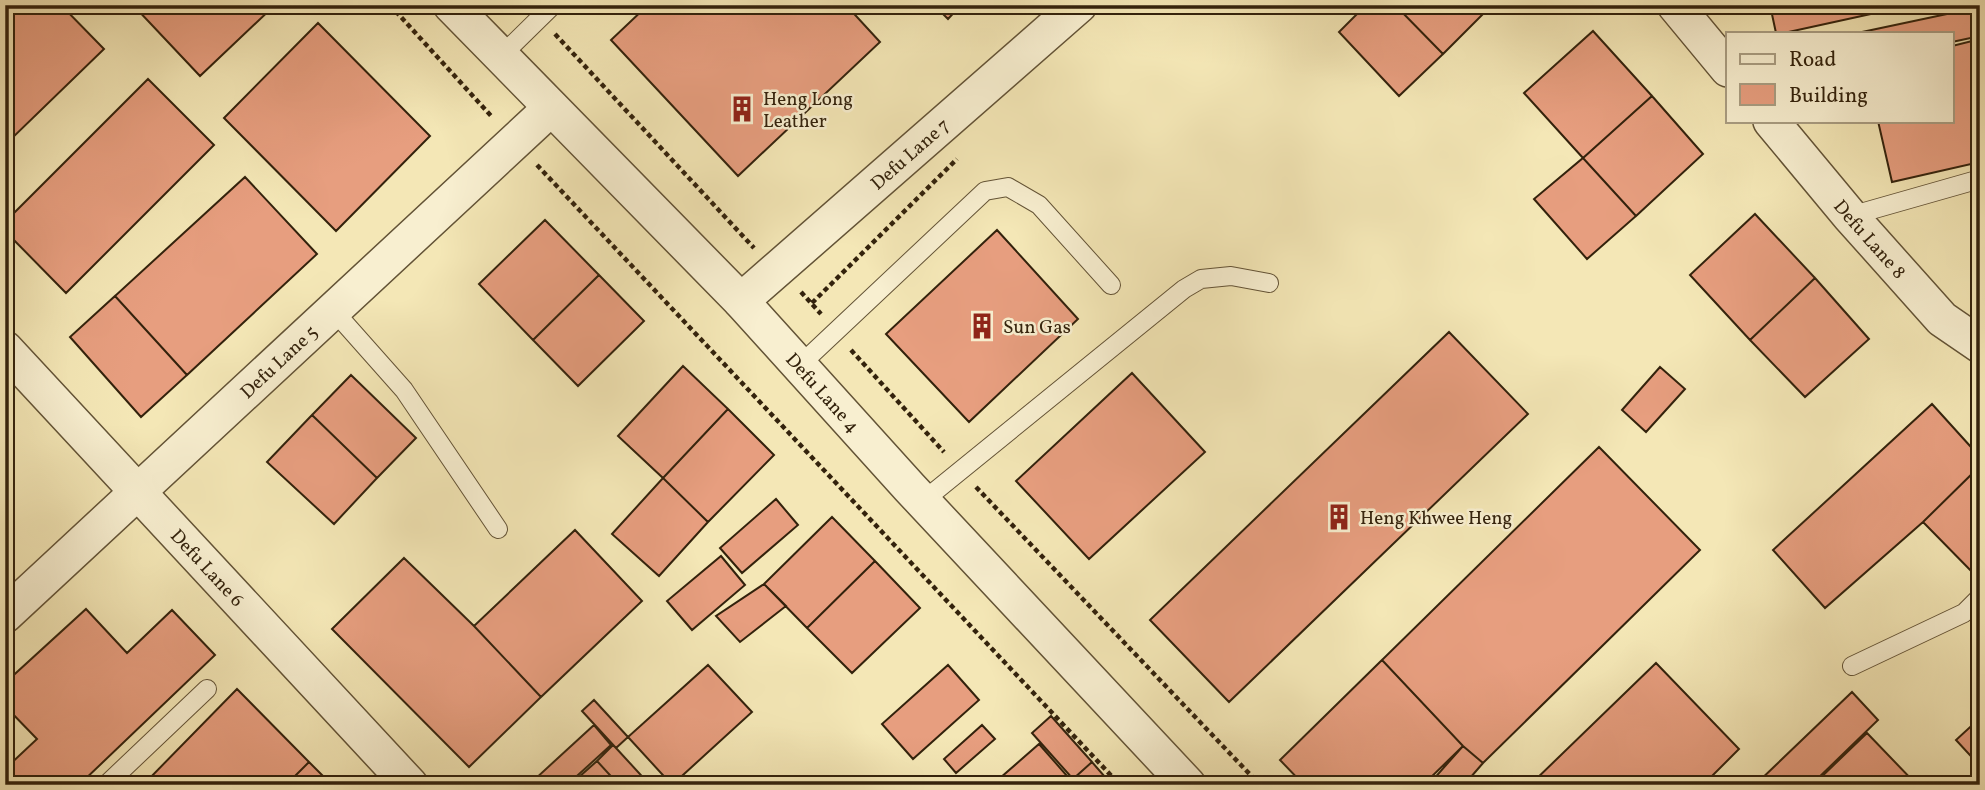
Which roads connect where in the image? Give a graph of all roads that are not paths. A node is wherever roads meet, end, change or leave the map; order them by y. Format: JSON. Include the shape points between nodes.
{"nodes":[{"id":1,"x":451,"y":5,"type":"edge"},
{"id":2,"x":1079,"y":5,"type":"edge"},
{"id":3,"x":1675,"y":5,"type":"edge"},
{"id":4,"x":546,"y":11,"type":"edge"},
{"id":5,"x":501,"y":56,"type":"junction"},
{"id":6,"x":1726,"y":67,"type":"edge"},
{"id":7,"x":551,"y":108,"type":"junction"},
{"id":8,"x":1772,"y":122,"type":"edge"},
{"id":9,"x":1980,"y":179,"type":"edge"},
{"id":10,"x":1850,"y":216,"type":"junction"},
{"id":11,"x":1269,"y":283,"type":"dead end"},
{"id":12,"x":1111,"y":285,"type":"dead end"},
{"id":13,"x":741,"y":301,"type":"junction"},
{"id":14,"x":333,"y":310,"type":"junction"},
{"id":15,"x":1980,"y":345,"type":"edge"},
{"id":16,"x":5,"y":349,"type":"edge"},
{"id":17,"x":799,"y":366,"type":"junction"},
{"id":18,"x":138,"y":491,"type":"junction"},
{"id":19,"x":923,"y":501,"type":"junction"},
{"id":20,"x":498,"y":529,"type":"dead end"},
{"id":21,"x":1980,"y":597,"type":"edge"},
{"id":22,"x":5,"y":615,"type":"edge"},
{"id":23,"x":1852,"y":666,"type":"dead end"},
{"id":24,"x":207,"y":689,"type":"dead end"},
{"id":25,"x":106,"y":785,"type":"edge"},
{"id":26,"x":410,"y":785,"type":"edge"},
{"id":27,"x":1188,"y":785,"type":"edge"}],
"edges":[{"from":1,"to":5,"type":"street","name":"Defu Lane 4"},
{"from":2,"to":13,"type":"street","name":"Defu Lane 7"},
{"from":3,"to":6,"type":"street"},
{"from":4,"to":5,"type":"lane"},
{"from":5,"to":7,"type":"street","name":"Defu Lane 4"},
{"from":7,"to":13,"type":"street","name":"Defu Lane 4"},
{"from":7,"to":14,"type":"street","name":"Defu Lane 5"},
{"from":8,"to":10,"type":"street","name":"Defu Lane 8"},
{"from":9,"to":10,"type":"lane"},
{"from":10,"to":15,"type":"street","name":"Defu Lane 8","via":[[1942,319]]},
{"from":11,"to":19,"type":"lane","via":[[1231,276],[1201,279],[1184,289]]},
{"from":12,"to":17,"type":"lane","via":[[1039,205],[1008,187],[985,191]]},
{"from":13,"to":17,"type":"street","name":"Defu Lane 4"},
{"from":14,"to":18,"type":"street","name":"Defu Lane 5"},
{"from":14,"to":20,"type":"lane","via":[[404,390]]},
{"from":16,"to":18,"type":"street","name":"Defu Lane 6"},
{"from":17,"to":19,"type":"street","name":"Defu Lane 4"},
{"from":18,"to":22,"type":"street","name":"Defu Lane 5"},
{"from":18,"to":26,"type":"street","name":"Defu Lane 6"},
{"from":19,"to":27,"type":"street","name":"Defu Lane 4"},
{"from":21,"to":23,"type":"lane","via":[[1964,613]]},
{"from":24,"to":25,"type":"lane"}]}
